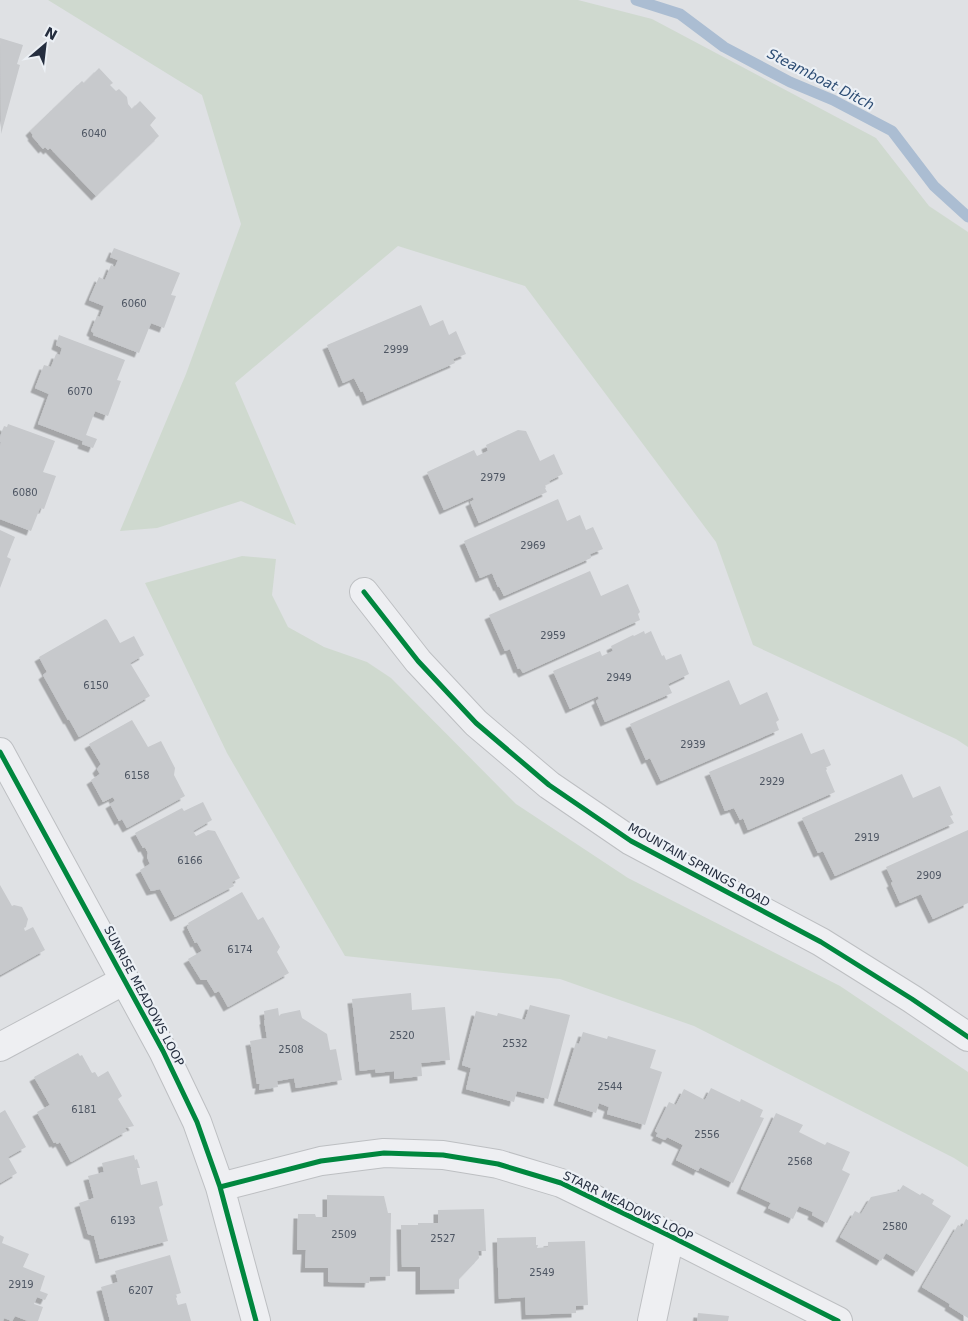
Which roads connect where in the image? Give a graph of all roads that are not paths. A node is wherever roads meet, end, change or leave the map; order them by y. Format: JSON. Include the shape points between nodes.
{"nodes":[{"id":1,"x":364,"y":592,"type":"dead end"},
{"id":2,"x":0,"y":752,"type":"edge"},
{"id":3,"x":124,"y":980,"type":"junction"},
{"id":4,"x":968,"y":1036,"type":"edge"},
{"id":5,"x":0,"y":1047,"type":"edge"},
{"id":6,"x":220,"y":1187,"type":"junction"},
{"id":7,"x":670,"y":1236,"type":"junction"},
{"id":8,"x":256,"y":1321,"type":"edge"},
{"id":9,"x":652,"y":1321,"type":"edge"},
{"id":10,"x":838,"y":1321,"type":"edge"}],
"edges":[{"from":1,"to":4,"type":"street","name":"MOUNTAIN SPRINGS ROAD","via":[[418,661],[476,723],[549,785],[630,841],[821,942]]},
{"from":2,"to":3,"type":"street","name":"SUNRISE MEADOWS LOOP"},
{"from":3,"to":5,"type":"street"},
{"from":3,"to":6,"type":"street","name":"SUNRISE MEADOWS LOOP","via":[[197,1122]]},
{"from":6,"to":7,"type":"street","name":"STARR MEADOWS LOOP","via":[[321,1161],[384,1153],[443,1155],[498,1164],[561,1183]]},
{"from":6,"to":8,"type":"street","name":"SUNRISE MEADOWS LOOP"},
{"from":7,"to":9,"type":"street"},
{"from":7,"to":10,"type":"street","name":"STARR MEADOWS LOOP"}]}
